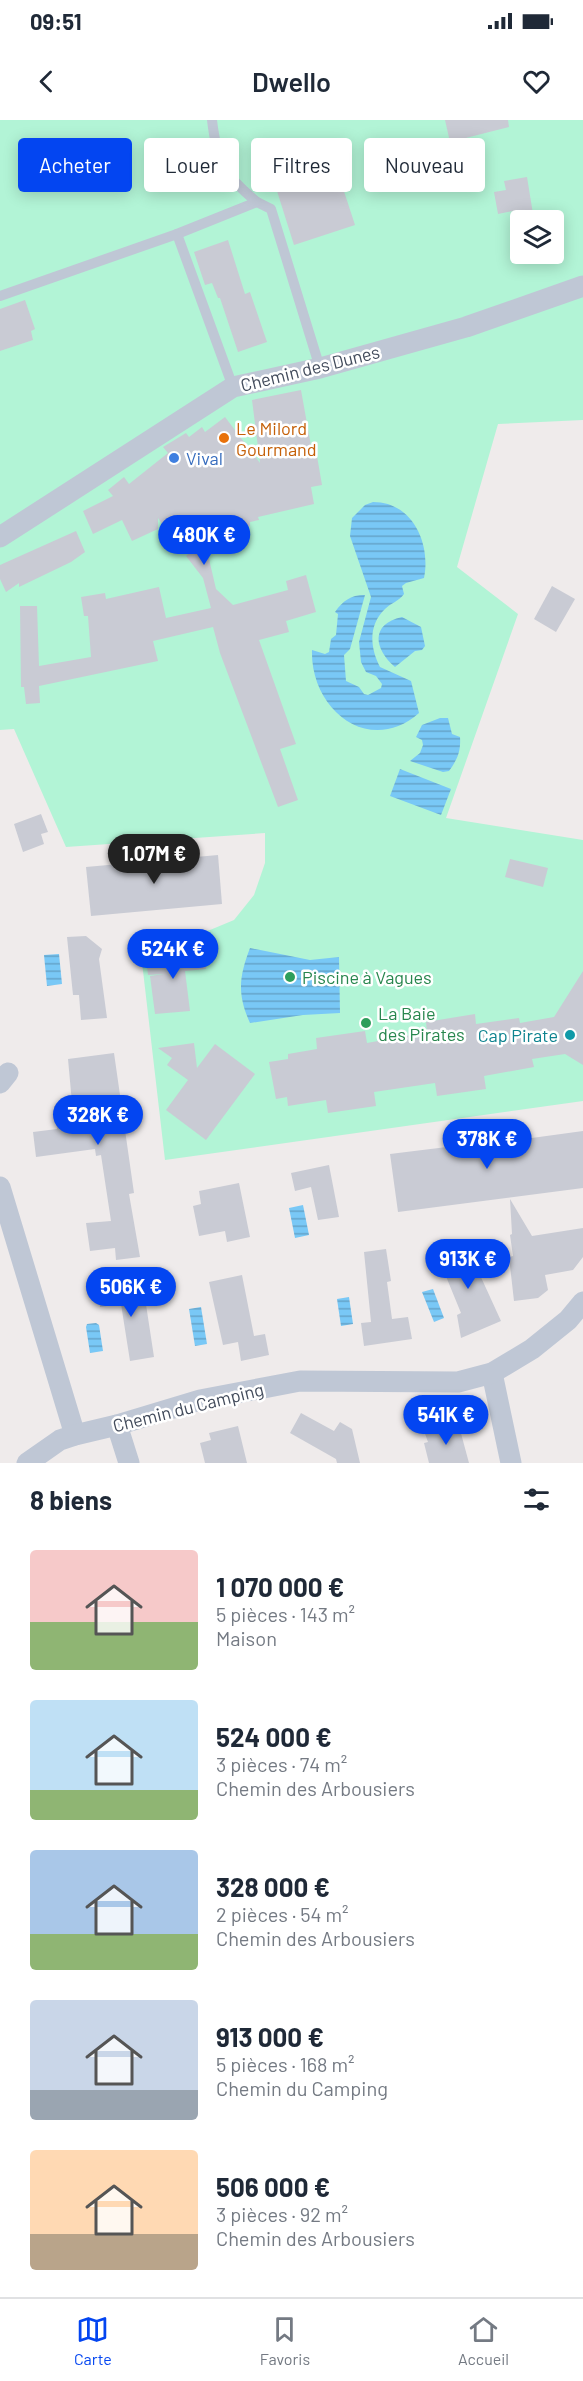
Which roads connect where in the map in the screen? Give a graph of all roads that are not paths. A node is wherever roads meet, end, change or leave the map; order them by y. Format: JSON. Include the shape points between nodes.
{"nodes":[{"id":1,"x":212,"y":120,"type":"edge"},
{"id":2,"x":257,"y":202,"type":"junction"},
{"id":3,"x":177,"y":234,"type":"junction"},
{"id":4,"x":583,"y":286,"type":"edge"},
{"id":5,"x":0,"y":296,"type":"edge"},
{"id":6,"x":320,"y":368,"type":"junction"},
{"id":7,"x":232,"y":387,"type":"junction"},
{"id":8,"x":0,"y":537,"type":"edge"},
{"id":9,"x":0,"y":1186,"type":"edge"},
{"id":10,"x":583,"y":1302,"type":"edge"},
{"id":11,"x":492,"y":1372,"type":"junction"},
{"id":12,"x":117,"y":1425,"type":"junction"},
{"id":13,"x":75,"y":1435,"type":"junction"},
{"id":14,"x":27,"y":1463,"type":"edge"},
{"id":15,"x":129,"y":1463,"type":"edge"},
{"id":16,"x":511,"y":1463,"type":"edge"}],
"edges":[{"from":1,"to":2,"type":"lane","via":[[216,152],[234,183]]},
{"from":2,"to":3,"type":"lane"},
{"from":2,"to":6,"type":"lane","via":[[271,209]]},
{"from":3,"to":5,"type":"lane"},
{"from":3,"to":7,"type":"lane"},
{"from":4,"to":6,"type":"street","name":"Chemin des Dunes","via":[[466,327]]},
{"from":6,"to":7,"type":"street","name":"Chemin des Dunes"},
{"from":7,"to":8,"type":"street","name":"Chemin des Dunes"},
{"from":9,"to":13,"type":"street"},
{"from":10,"to":11,"type":"street","name":"Chemin du Camping","via":[[568,1320],[532,1349]]},
{"from":11,"to":12,"type":"street","name":"Chemin du Camping","via":[[458,1382],[300,1381],[200,1400]]},
{"from":11,"to":16,"type":"street"},
{"from":12,"to":13,"type":"street","name":"Chemin du Camping"},
{"from":12,"to":15,"type":"street"},
{"from":13,"to":14,"type":"street","name":"Chemin du Camping","via":[[60,1440]]}]}
